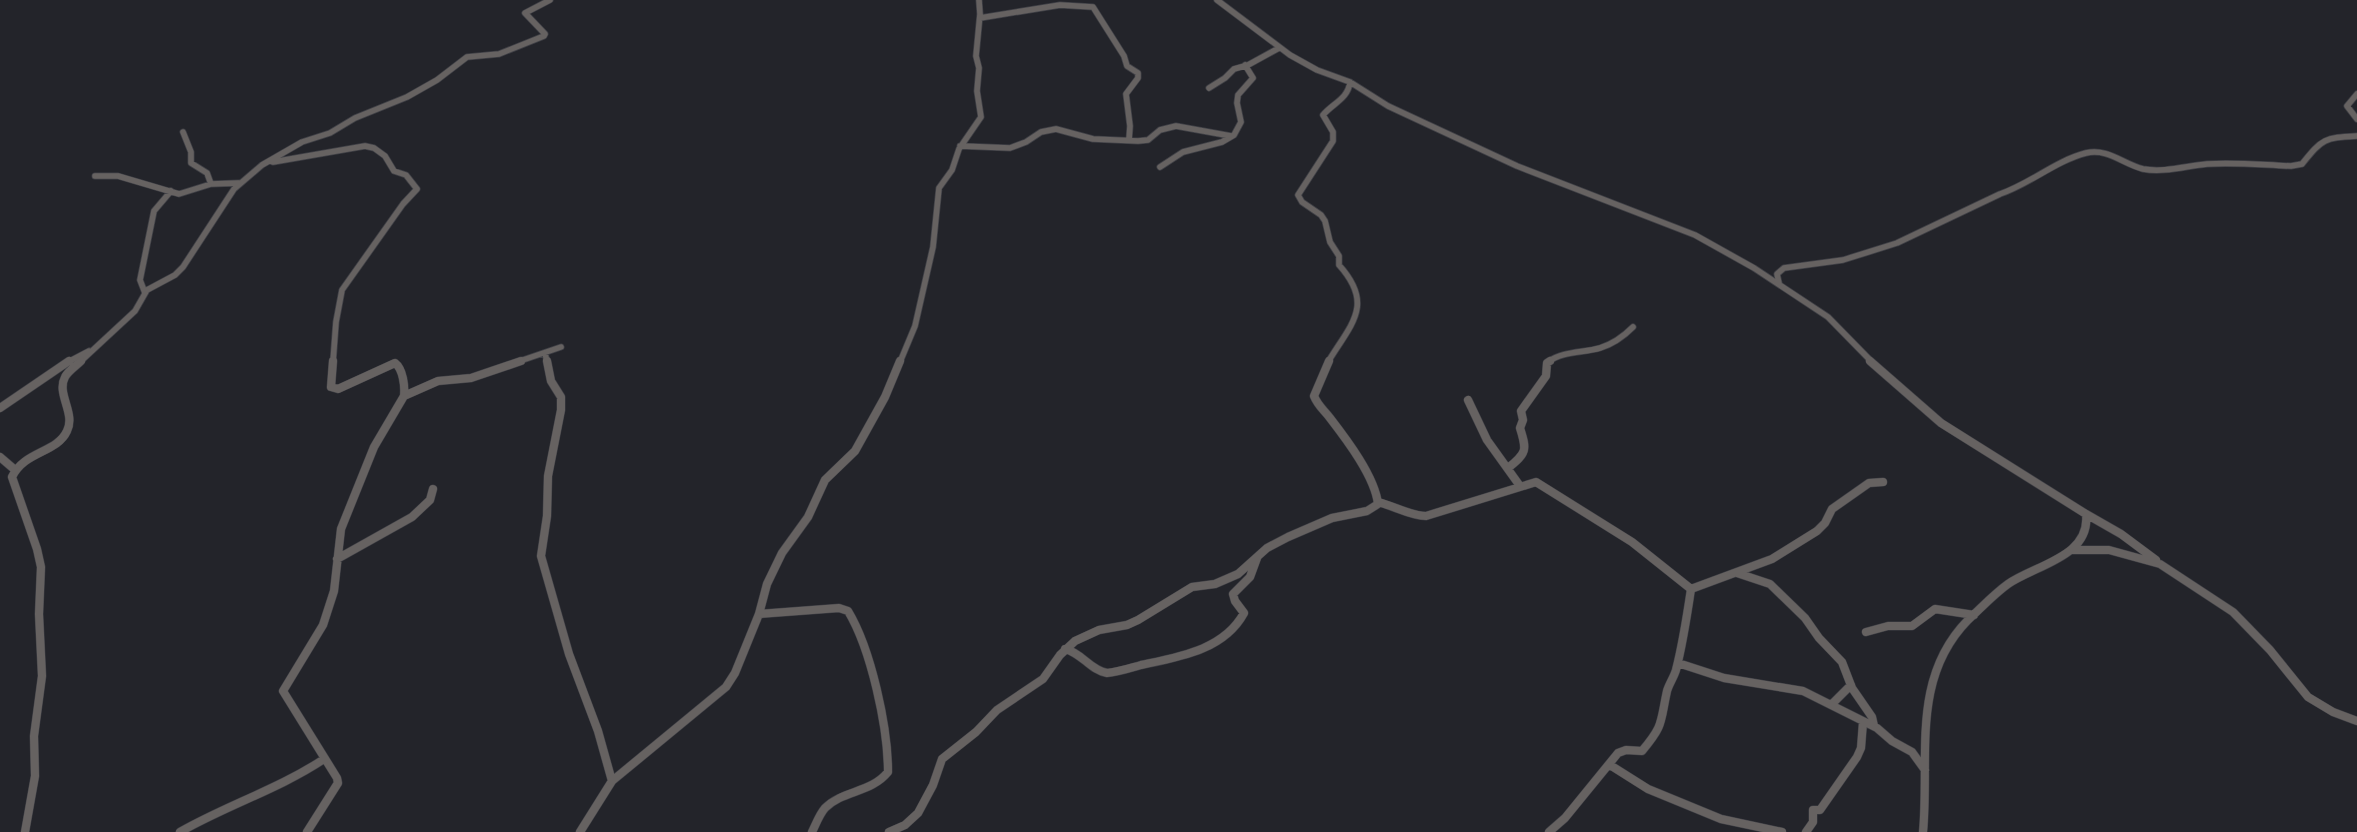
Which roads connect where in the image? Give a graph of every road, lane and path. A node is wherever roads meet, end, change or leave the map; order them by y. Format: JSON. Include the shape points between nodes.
{"nodes":[{"id":1,"x":550,"y":0,"type":"edge"},
{"id":2,"x":980,"y":0,"type":"edge"},
{"id":3,"x":1217,"y":0,"type":"edge"},
{"id":4,"x":980,"y":18,"type":"junction"},
{"id":5,"x":1280,"y":48,"type":"junction"},
{"id":6,"x":1245,"y":65,"type":"junction"},
{"id":7,"x":1350,"y":82,"type":"junction"},
{"id":8,"x":1209,"y":88,"type":"dead end"},
{"id":9,"x":2357,"y":94,"type":"edge"},
{"id":10,"x":2357,"y":119,"type":"edge"},
{"id":11,"x":183,"y":132,"type":"dead end"},
{"id":12,"x":1231,"y":136,"type":"junction"},
{"id":13,"x":2357,"y":136,"type":"edge"},
{"id":14,"x":1129,"y":140,"type":"junction"},
{"id":15,"x":960,"y":146,"type":"junction"},
{"id":16,"x":262,"y":165,"type":"junction"},
{"id":17,"x":1160,"y":167,"type":"dead end"},
{"id":18,"x":95,"y":176,"type":"dead end"},
{"id":19,"x":239,"y":183,"type":"junction"},
{"id":20,"x":211,"y":184,"type":"junction"},
{"id":21,"x":171,"y":191,"type":"junction"},
{"id":22,"x":1780,"y":284,"type":"junction"},
{"id":23,"x":145,"y":293,"type":"junction"},
{"id":24,"x":1633,"y":327,"type":"dead end"},
{"id":25,"x":561,"y":347,"type":"dead end"},
{"id":26,"x":94,"y":349,"type":"junction"},
{"id":27,"x":545,"y":353,"type":"junction"},
{"id":28,"x":404,"y":396,"type":"junction"},
{"id":29,"x":1468,"y":400,"type":"dead end"},
{"id":30,"x":0,"y":408,"type":"edge"},
{"id":31,"x":0,"y":457,"type":"edge"},
{"id":32,"x":1508,"y":468,"type":"junction"},
{"id":33,"x":14,"y":470,"type":"junction"},
{"id":34,"x":1883,"y":482,"type":"dead end"},
{"id":35,"x":1520,"y":486,"type":"junction"},
{"id":36,"x":433,"y":489,"type":"dead end"},
{"id":37,"x":1378,"y":502,"type":"junction"},
{"id":38,"x":2086,"y":514,"type":"junction"},
{"id":39,"x":2073,"y":550,"type":"junction"},
{"id":40,"x":1257,"y":557,"type":"junction"},
{"id":41,"x":337,"y":559,"type":"junction"},
{"id":42,"x":2160,"y":564,"type":"junction"},
{"id":43,"x":1736,"y":573,"type":"junction"},
{"id":44,"x":1691,"y":589,"type":"junction"},
{"id":45,"x":759,"y":614,"type":"junction"},
{"id":46,"x":1974,"y":615,"type":"junction"},
{"id":47,"x":1866,"y":632,"type":"dead end"},
{"id":48,"x":1065,"y":650,"type":"junction"},
{"id":49,"x":1678,"y":663,"type":"junction"},
{"id":50,"x":1850,"y":685,"type":"junction"},
{"id":51,"x":1831,"y":705,"type":"junction"},
{"id":52,"x":2357,"y":721,"type":"edge"},
{"id":53,"x":1863,"y":722,"type":"junction"},
{"id":54,"x":1874,"y":726,"type":"junction"},
{"id":55,"x":324,"y":759,"type":"junction"},
{"id":56,"x":1610,"y":765,"type":"junction"},
{"id":57,"x":1925,"y":771,"type":"junction"},
{"id":58,"x":612,"y":781,"type":"junction"},
{"id":59,"x":25,"y":832,"type":"edge"},
{"id":60,"x":180,"y":832,"type":"edge"},
{"id":61,"x":307,"y":832,"type":"edge"},
{"id":62,"x":580,"y":832,"type":"edge"},
{"id":63,"x":812,"y":832,"type":"edge"},
{"id":64,"x":889,"y":832,"type":"edge"},
{"id":65,"x":1549,"y":832,"type":"edge"},
{"id":66,"x":1782,"y":832,"type":"edge"},
{"id":67,"x":1806,"y":832,"type":"edge"},
{"id":68,"x":1923,"y":832,"type":"edge"}],
"edges":[{"from":1,"to":16,"type":"street","via":[[525,12],[544,36],[499,54],[468,57],[444,76],[407,97],[355,118],[330,133],[302,142]]},
{"from":2,"to":4,"type":"street"},
{"from":3,"to":5,"type":"street"},
{"from":4,"to":14,"type":"street","via":[[1060,5],[1092,7],[1124,56],[1127,66],[1138,73],[1126,94]]},
{"from":4,"to":15,"type":"street","via":[[976,56],[981,117]]},
{"from":5,"to":6,"type":"street"},
{"from":5,"to":7,"type":"street","via":[[1317,70]]},
{"from":6,"to":8,"type":"street","via":[[1231,70]]},
{"from":6,"to":12,"type":"street","via":[[1253,78],[1238,95],[1241,127]]},
{"from":7,"to":22,"type":"street","via":[[1394,109],[1517,166],[1695,235]]},
{"from":7,"to":37,"type":"street","via":[[1345,97],[1323,115],[1334,139],[1302,184],[1298,195],[1325,222],[1330,242],[1339,256],[1339,265],[1355,287],[1359,305],[1322,372],[1314,400],[1372,480]]},
{"from":9,"to":10,"type":"street","via":[[2347,106]]},
{"from":11,"to":20,"type":"street","via":[[191,152],[191,162],[207,172],[212,179]]},
{"from":12,"to":14,"type":"street","via":[[1176,126],[1160,130],[1148,140]]},
{"from":12,"to":17,"type":"street","via":[[1213,146],[1186,151]]},
{"from":13,"to":22,"type":"street","via":[[2324,141],[2315,146],[2302,164],[2291,166],[2208,164],[2155,171],[2107,153],[2081,154],[2018,188],[1898,243],[1843,260],[1784,268],[1777,274]]},
{"from":14,"to":15,"type":"street","via":[[1093,139],[1056,130],[1041,132],[1010,148]]},
{"from":15,"to":45,"type":"street","via":[[952,170],[939,188],[933,247],[913,332],[863,438],[825,480],[808,517],[782,553]]},
{"from":16,"to":19,"type":"street"},
{"from":16,"to":28,"type":"street","via":[[298,155],[367,146],[389,159],[394,171],[406,175],[417,186],[342,290],[331,378],[331,387],[335,389],[395,363],[401,371]]},
{"from":18,"to":21,"type":"street","via":[[118,176]]},
{"from":19,"to":20,"type":"street"},
{"from":19,"to":23,"type":"street","via":[[183,267]]},
{"from":20,"to":21,"type":"street","via":[[185,194]]},
{"from":21,"to":23,"type":"street","via":[[154,211],[140,280]]},
{"from":22,"to":38,"type":"street","via":[[1828,317],[1859,351],[1941,423]]},
{"from":23,"to":26,"type":"street","via":[[135,311]]},
{"from":24,"to":32,"type":"street","via":[[1602,347],[1574,352],[1547,363],[1546,376],[1521,411],[1523,420],[1520,428],[1525,447]]},
{"from":25,"to":27,"type":"street"},
{"from":26,"to":30,"type":"street","via":[[14,395]]},
{"from":26,"to":33,"type":"street","via":[[62,382],[70,416],[66,434],[22,461]]},
{"from":27,"to":28,"type":"street","via":[[467,380],[438,382]]},
{"from":27,"to":58,"type":"street","via":[[551,381],[561,397],[561,410],[548,476],[548,508],[541,556],[569,654],[598,731]]},
{"from":28,"to":41,"type":"street","via":[[367,461],[341,528]]},
{"from":29,"to":32,"type":"street","via":[[1487,440]]},
{"from":31,"to":33,"type":"street"},
{"from":32,"to":35,"type":"street"},
{"from":33,"to":59,"type":"street","via":[[12,477],[38,548],[40,567],[38,614],[42,676],[34,736],[35,776]]},
{"from":34,"to":43,"type":"street","via":[[1869,483],[1832,509],[1822,526],[1811,535],[1772,559]]},
{"from":35,"to":37,"type":"street","via":[[1426,516],[1415,516],[1401,508]]},
{"from":35,"to":44,"type":"street","via":[[1536,482],[1544,486],[1640,547]]},
{"from":36,"to":41,"type":"street","via":[[430,500],[412,517]]},
{"from":37,"to":40,"type":"street","via":[[1367,511],[1332,518],[1288,537]]},
{"from":38,"to":39,"type":"street","via":[[2084,534]]},
{"from":38,"to":42,"type":"street","via":[[2121,534]]},
{"from":39,"to":42,"type":"street","via":[[2109,550]]},
{"from":39,"to":46,"type":"street","via":[[2008,584]]},
{"from":40,"to":48,"type":"street","via":[[1238,574],[1215,584],[1192,587],[1138,620],[1090,633]]},
{"from":40,"to":48,"type":"street","via":[[1250,577],[1233,595],[1243,616],[1234,629],[1212,644],[1160,662],[1107,673],[1093,667],[1076,651]]},
{"from":41,"to":55,"type":"street","via":[[334,591],[323,625],[283,691]]},
{"from":42,"to":52,"type":"street","via":[[2233,612],[2270,650],[2308,697]]},
{"from":43,"to":44,"type":"street"},
{"from":43,"to":50,"type":"street","via":[[1765,582],[1780,593],[1844,666]]},
{"from":44,"to":49,"type":"street"},
{"from":45,"to":58,"type":"street","via":[[726,687]]},
{"from":45,"to":63,"type":"street","via":[[845,609],[853,618],[870,665],[887,745],[888,772],[876,785],[830,804],[821,813]]},
{"from":46,"to":47,"type":"street","via":[[1933,607],[1912,626],[1888,626]]},
{"from":46,"to":57,"type":"street","via":[[1955,634],[1937,666],[1924,746]]},
{"from":48,"to":64,"type":"street","via":[[1044,679],[997,710],[942,759],[918,814]]},
{"from":49,"to":51,"type":"street","via":[[1724,678],[1800,690]]},
{"from":49,"to":56,"type":"street","via":[[1667,690],[1658,732],[1645,749],[1620,752]]},
{"from":50,"to":51,"type":"street"},
{"from":50,"to":54,"type":"street","via":[[1872,717]]},
{"from":51,"to":53,"type":"street"},
{"from":53,"to":54,"type":"street"},
{"from":53,"to":67,"type":"street","via":[[1857,757],[1820,810],[1813,810],[1813,822]]},
{"from":54,"to":57,"type":"street","via":[[1912,752]]},
{"from":55,"to":60,"type":"street","via":[[293,779],[205,817]]},
{"from":55,"to":61,"type":"street","via":[[338,783]]},
{"from":56,"to":65,"type":"street"},
{"from":56,"to":66,"type":"street","via":[[1648,789],[1728,822]]},
{"from":57,"to":68,"type":"street"},
{"from":58,"to":62,"type":"street"}]}
